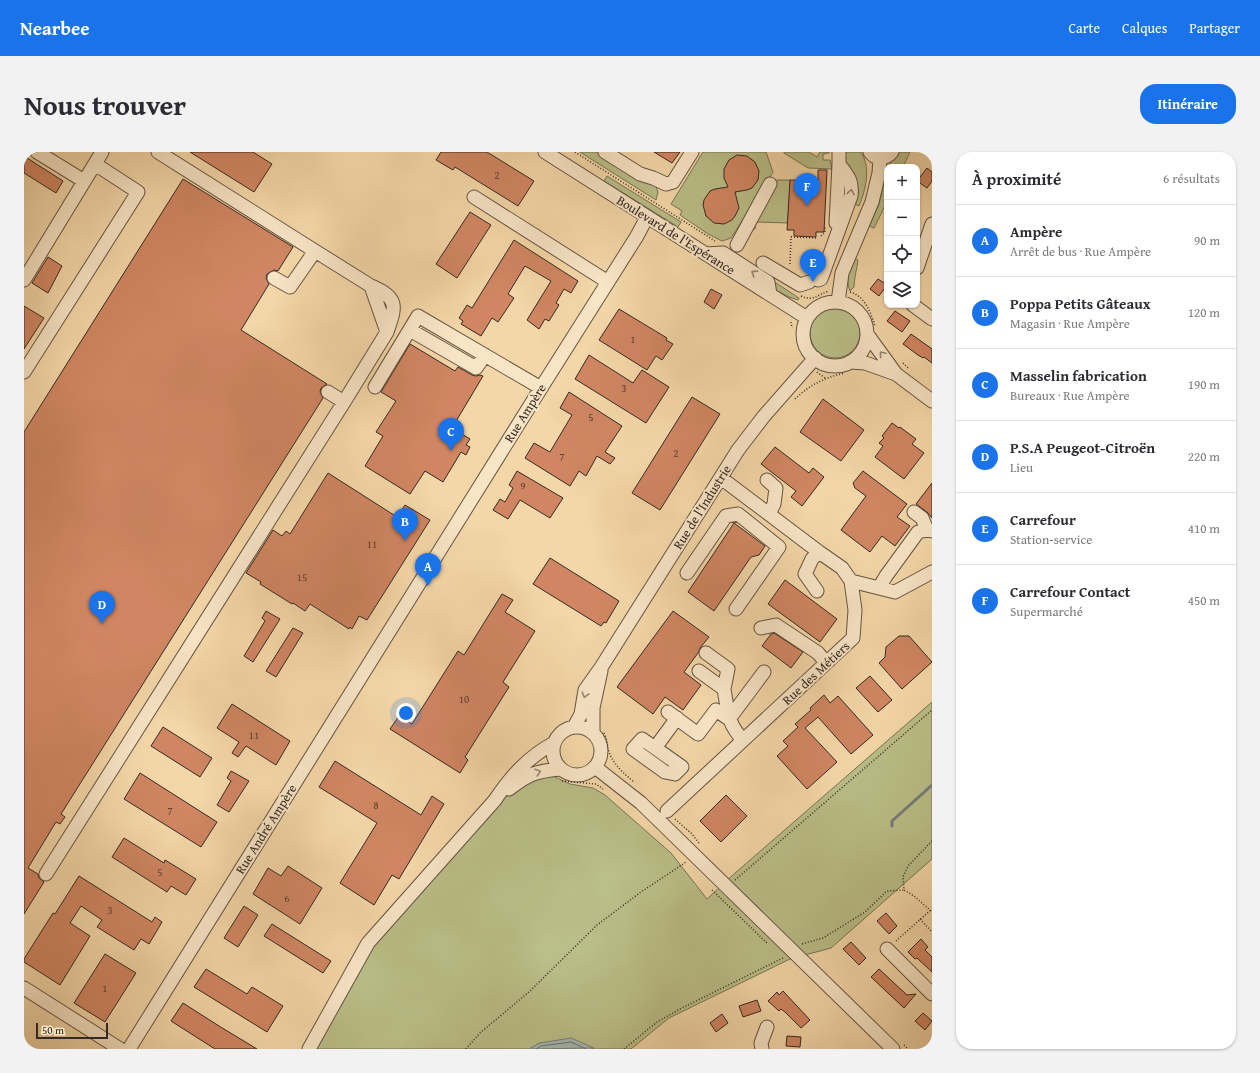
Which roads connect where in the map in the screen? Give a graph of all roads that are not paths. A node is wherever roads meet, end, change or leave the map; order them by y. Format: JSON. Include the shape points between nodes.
{"nodes":[{"id":1,"x":37,"y":152,"type":"edge"},
{"id":2,"x":102,"y":152,"type":"edge"},
{"id":3,"x":158,"y":152,"type":"edge"},
{"id":4,"x":545,"y":152,"type":"edge"},
{"id":5,"x":606,"y":152,"type":"edge"},
{"id":6,"x":692,"y":152,"type":"edge"},
{"id":7,"x":892,"y":152,"type":"edge"},
{"id":8,"x":875,"y":155,"type":"edge"},
{"id":9,"x":839,"y":158,"type":"edge"},
{"id":10,"x":95,"y":164,"type":"junction"},
{"id":11,"x":84,"y":181,"type":"junction"},
{"id":12,"x":770,"y":184,"type":"dead end"},
{"id":13,"x":474,"y":197,"type":"dead end"},
{"id":14,"x":647,"y":217,"type":"junction"},
{"id":15,"x":932,"y":224,"type":"edge"},
{"id":16,"x":315,"y":251,"type":"junction"},
{"id":17,"x":706,"y":254,"type":"junction"},
{"id":18,"x":730,"y":257,"type":"junction"},
{"id":19,"x":920,"y":259,"type":"edge"},
{"id":20,"x":763,"y":263,"type":"dead end"},
{"id":21,"x":274,"y":278,"type":"dead end"},
{"id":22,"x":24,"y":280,"type":"edge"},
{"id":23,"x":608,"y":282,"type":"junction"},
{"id":24,"x":770,"y":294,"type":"junction"},
{"id":25,"x":838,"y":302,"type":"junction"},
{"id":26,"x":917,"y":308,"type":"edge"},
{"id":27,"x":807,"y":318,"type":"junction"},
{"id":28,"x":932,"y":319,"type":"edge"},
{"id":29,"x":872,"y":332,"type":"junction"},
{"id":30,"x":816,"y":358,"type":"junction"},
{"id":31,"x":850,"y":367,"type":"junction"},
{"id":32,"x":24,"y":372,"type":"edge"},
{"id":33,"x":896,"y":374,"type":"junction"},
{"id":34,"x":375,"y":387,"type":"dead end"},
{"id":35,"x":541,"y":388,"type":"junction"},
{"id":36,"x":328,"y":392,"type":"dead end"},
{"id":37,"x":932,"y":400,"type":"edge"},
{"id":38,"x":344,"y":402,"type":"junction"},
{"id":39,"x":720,"y":478,"type":"junction"},
{"id":40,"x":767,"y":480,"type":"dead end"},
{"id":41,"x":914,"y":512,"type":"dead end"},
{"id":42,"x":769,"y":514,"type":"junction"},
{"id":43,"x":798,"y":530,"type":"junction"},
{"id":44,"x":930,"y":531,"type":"edge"},
{"id":45,"x":779,"y":547,"type":"junction"},
{"id":46,"x":819,"y":552,"type":"junction"},
{"id":47,"x":932,"y":572,"type":"edge"},
{"id":48,"x":687,"y":573,"type":"dead end"},
{"id":49,"x":851,"y":581,"type":"junction"},
{"id":50,"x":880,"y":588,"type":"junction"},
{"id":51,"x":817,"y":591,"type":"dead end"},
{"id":52,"x":403,"y":609,"type":"joint"},
{"id":53,"x":736,"y":609,"type":"dead end"},
{"id":54,"x":761,"y":628,"type":"dead end"},
{"id":55,"x":706,"y":653,"type":"dead end"},
{"id":56,"x":826,"y":663,"type":"junction"},
{"id":57,"x":602,"y":666,"type":"junction"},
{"id":58,"x":699,"y":671,"type":"dead end"},
{"id":59,"x":764,"y":672,"type":"dead end"},
{"id":60,"x":724,"y":689,"type":"junction"},
{"id":61,"x":729,"y":719,"type":"junction"},
{"id":62,"x":574,"y":727,"type":"junction"},
{"id":63,"x":598,"y":732,"type":"junction"},
{"id":64,"x":743,"y":740,"type":"junction"},
{"id":65,"x":554,"y":743,"type":"junction"},
{"id":66,"x":655,"y":748,"type":"dead end"},
{"id":67,"x":595,"y":767,"type":"junction"},
{"id":68,"x":560,"y":774,"type":"junction"},
{"id":69,"x":495,"y":800,"type":"junction"},
{"id":70,"x":667,"y":811,"type":"dead end"},
{"id":71,"x":46,"y":874,"type":"dead end"},
{"id":72,"x":887,"y":949,"type":"road end"},
{"id":73,"x":24,"y":988,"type":"edge"},
{"id":74,"x":932,"y":994,"type":"edge"},
{"id":75,"x":767,"y":1027,"type":"dead end"},
{"id":76,"x":120,"y":1049,"type":"edge"},
{"id":77,"x":129,"y":1049,"type":"edge"},
{"id":78,"x":309,"y":1049,"type":"edge"},
{"id":79,"x":762,"y":1049,"type":"edge"},
{"id":80,"x":893,"y":1049,"type":"edge"}],
"edges":[{"from":1,"to":11,"type":"street"},
{"from":2,"to":10,"type":"street"},
{"from":3,"to":16,"type":"street"},
{"from":4,"to":14,"type":"street","name":"Boulevard de l'Espérance"},
{"from":5,"to":6,"type":"street","via":[[640,174],[666,184],[673,182]]},
{"from":7,"to":8,"type":"street","via":[[887,157]]},
{"from":8,"to":25,"type":"street","via":[[879,174],[872,202],[842,273]]},
{"from":9,"to":20,"type":"street","via":[[835,242],[821,279],[800,285]]},
{"from":10,"to":11,"type":"street"},
{"from":10,"to":32,"type":"street","via":[[138,192]]},
{"from":11,"to":22,"type":"street"},
{"from":12,"to":18,"type":"street","via":[[743,246]]},
{"from":13,"to":23,"type":"street"},
{"from":14,"to":17,"type":"street","name":"Boulevard de l'Espérance"},
{"from":14,"to":23,"type":"street","name":"Rue Ampère"},
{"from":15,"to":19,"type":"street"},
{"from":16,"to":21,"type":"street","via":[[290,287]]},
{"from":16,"to":38,"type":"street","via":[[371,286],[387,332]]},
{"from":17,"to":18,"type":"street","via":[[723,253]]},
{"from":17,"to":24,"type":"street","name":"Boulevard de l'Espérance"},
{"from":24,"to":18,"type":"street","one_way":true,"via":[[768,282]]},
{"from":23,"to":35,"type":"street","name":"Rue Ampère"},
{"from":24,"to":27,"type":"street","name":"Boulevard de l'Espérance"},
{"from":25,"to":27,"type":"street","via":[[820,306]]},
{"from":25,"to":29,"type":"street","via":[[851,306],[861,315]]},
{"from":26,"to":28,"type":"street"},
{"from":27,"to":30,"type":"street","via":[[804,340],[808,350]]},
{"from":29,"to":31,"type":"street"},
{"from":33,"to":29,"type":"street","one_way":true},
{"from":30,"to":31,"type":"street","via":[[832,365],[845,364]]},
{"from":30,"to":39,"type":"street","name":"Rue de l'Industrie","via":[[750,433]]},
{"from":31,"to":33,"type":"street","via":[[865,363]]},
{"from":33,"to":37,"type":"street"},
{"from":34,"to":35,"type":"street","via":[[410,330],[476,368],[485,355]]},
{"from":35,"to":52,"type":"street","name":"Rue Ampère"},
{"from":36,"to":38,"type":"street"},
{"from":38,"to":71,"type":"street"},
{"from":39,"to":42,"type":"street"},
{"from":39,"to":57,"type":"street","name":"Rue de l'Industrie"},
{"from":40,"to":42,"type":"street","via":[[776,488],[774,504]]},
{"from":41,"to":44,"type":"street","via":[[922,518]]},
{"from":42,"to":43,"type":"street"},
{"from":43,"to":45,"type":"street","via":[[788,543]]},
{"from":43,"to":46,"type":"street"},
{"from":44,"to":50,"type":"street","via":[[918,532]]},
{"from":45,"to":48,"type":"street","via":[[738,514],[726,516]]},
{"from":45,"to":53,"type":"street"},
{"from":46,"to":49,"type":"street","via":[[842,568]]},
{"from":46,"to":51,"type":"street","via":[[812,559],[805,574]]},
{"from":47,"to":50,"type":"street","via":[[895,592]]},
{"from":49,"to":50,"type":"street"},
{"from":49,"to":56,"type":"street","name":"Rue des Métiers","via":[[855,610],[853,638]]},
{"from":52,"to":77,"type":"street","name":"Rue André Ampère"},
{"from":54,"to":56,"type":"street","via":[[776,625],[818,653]]},
{"from":55,"to":60,"type":"street","via":[[728,669]]},
{"from":56,"to":64,"type":"street","name":"Rue des Métiers"},
{"from":57,"to":62,"type":"street","name":"Rue de l'Industrie","one_way":true,"via":[[585,690],[581,714]]},
{"from":57,"to":63,"type":"street","name":"Rue de l'Industrie","via":[[593,708]]},
{"from":58,"to":60,"type":"street"},
{"from":59,"to":61,"type":"street"},
{"from":60,"to":61,"type":"street"},
{"from":61,"to":64,"type":"street"},
{"from":61,"to":66,"type":"street","via":[[716,710],[698,734],[673,715]]},
{"from":62,"to":63,"type":"street"},
{"from":62,"to":65,"type":"street","via":[[565,730]]},
{"from":63,"to":67,"type":"street","via":[[601,757]]},
{"from":64,"to":70,"type":"street","name":"Rue des Métiers"},
{"from":65,"to":68,"type":"street","via":[[553,755]]},
{"from":65,"to":69,"type":"street","via":[[523,766],[508,781]]},
{"from":67,"to":68,"type":"street","via":[[586,773],[576,775]]},
{"from":67,"to":80,"type":"street","via":[[641,803]]},
{"from":69,"to":68,"type":"street","one_way":true,"via":[[520,780],[535,773],[543,770]]},
{"from":69,"to":78,"type":"street","via":[[368,943]]},
{"from":72,"to":74,"type":"street"},
{"from":73,"to":76,"type":"street"},
{"from":75,"to":79,"type":"street","via":[[761,1043]]}]}
